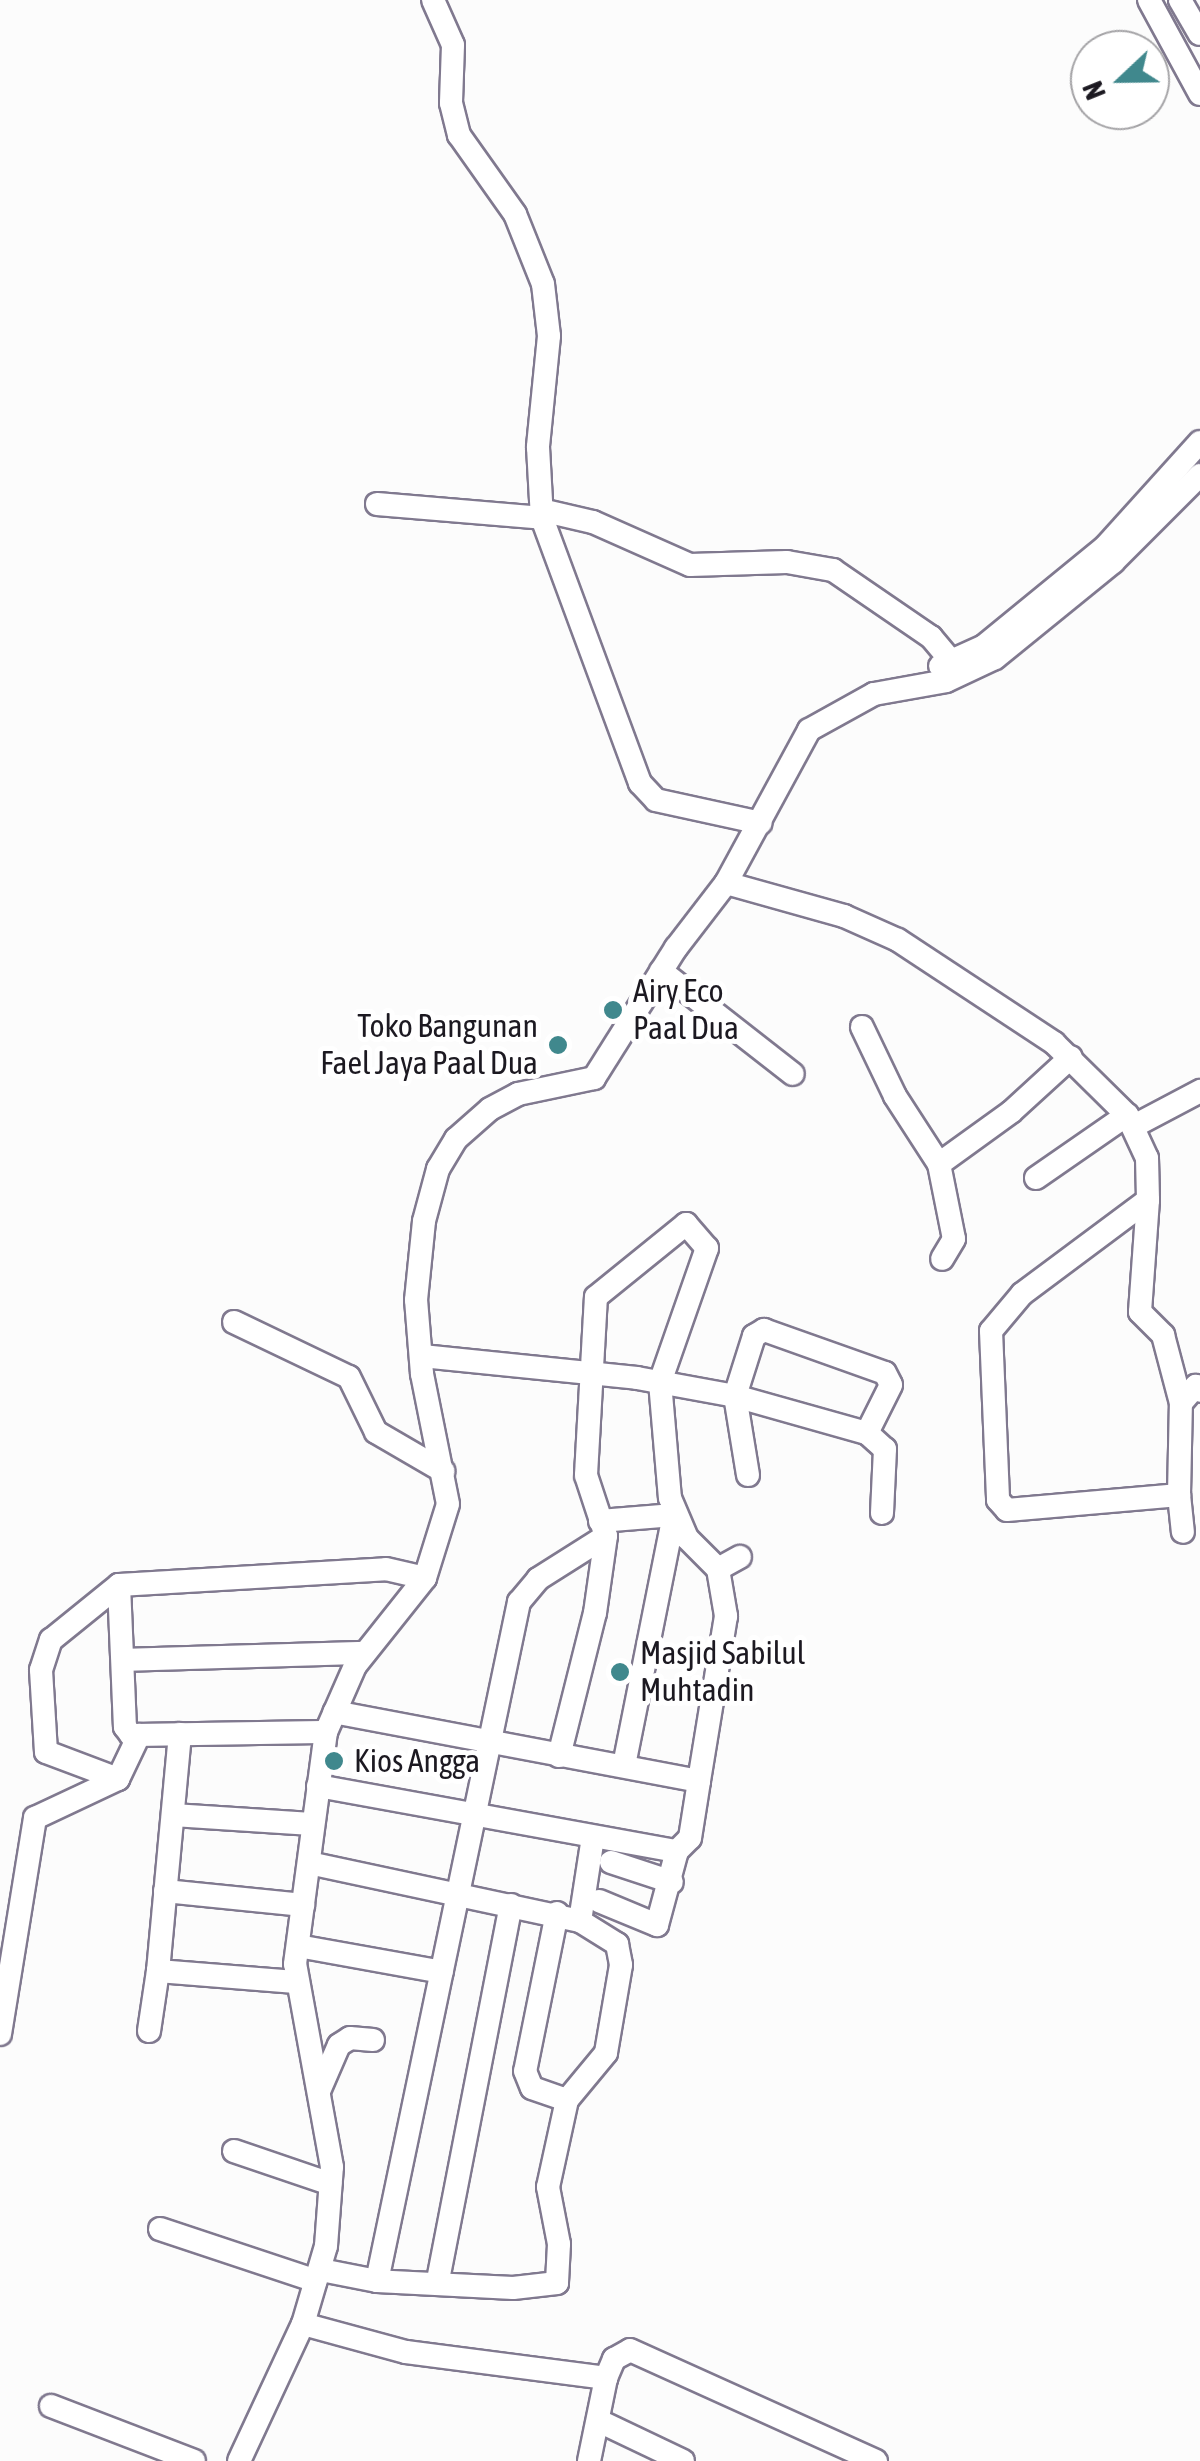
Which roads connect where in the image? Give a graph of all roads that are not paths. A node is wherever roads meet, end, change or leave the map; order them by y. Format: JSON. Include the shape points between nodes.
{"nodes":[{"id":1,"x":433,"y":0,"type":"edge"},
{"id":2,"x":1149,"y":0,"type":"edge"},
{"id":3,"x":1180,"y":0,"type":"edge"},
{"id":4,"x":1200,"y":34,"type":"edge"},
{"id":5,"x":1200,"y":94,"type":"edge"},
{"id":6,"x":1200,"y":442,"type":"edge"},
{"id":7,"x":1200,"y":475,"type":"edge"},
{"id":8,"x":377,"y":504,"type":"dead end"},
{"id":9,"x":542,"y":514,"type":"junction"},
{"id":10,"x":1065,"y":592,"type":"junction"},
{"id":11,"x":951,"y":661,"type":"junction"},
{"id":12,"x":904,"y":689,"type":"junction"},
{"id":13,"x":761,"y":823,"type":"junction"},
{"id":14,"x":726,"y":884,"type":"junction"},
{"id":15,"x":661,"y":972,"type":"junction"},
{"id":16,"x":862,"y":1028,"type":"dead end"},
{"id":17,"x":1071,"y":1057,"type":"junction"},
{"id":18,"x":792,"y":1074,"type":"dead end"},
{"id":19,"x":1200,"y":1091,"type":"edge"},
{"id":20,"x":1130,"y":1121,"type":"junction"},
{"id":21,"x":939,"y":1164,"type":"junction"},
{"id":22,"x":1036,"y":1178,"type":"dead end"},
{"id":23,"x":1148,"y":1200,"type":"junction"},
{"id":24,"x":942,"y":1259,"type":"dead end"},
{"id":25,"x":234,"y":1322,"type":"dead end"},
{"id":26,"x":422,"y":1356,"type":"junction"},
{"id":27,"x":588,"y":1373,"type":"junction"},
{"id":28,"x":660,"y":1382,"type":"junction"},
{"id":29,"x":734,"y":1396,"type":"junction"},
{"id":30,"x":1190,"y":1397,"type":"edge"},
{"id":31,"x":867,"y":1433,"type":"junction"},
{"id":32,"x":444,"y":1470,"type":"junction"},
{"id":33,"x":748,"y":1475,"type":"dead end"},
{"id":34,"x":1180,"y":1495,"type":"junction"},
{"id":35,"x":882,"y":1513,"type":"dead end"},
{"id":36,"x":674,"y":1515,"type":"junction"},
{"id":37,"x":603,"y":1528,"type":"junction"},
{"id":38,"x":1183,"y":1532,"type":"dead end"},
{"id":39,"x":740,"y":1558,"type":"dead end"},
{"id":40,"x":718,"y":1569,"type":"junction"},
{"id":41,"x":424,"y":1578,"type":"junction"},
{"id":42,"x":118,"y":1585,"type":"junction"},
{"id":43,"x":364,"y":1653,"type":"junction"},
{"id":44,"x":124,"y":1660,"type":"junction"},
{"id":45,"x":330,"y":1722,"type":"junction"},
{"id":46,"x":180,"y":1734,"type":"junction"},
{"id":47,"x":138,"y":1736,"type":"junction"},
{"id":48,"x":487,"y":1743,"type":"junction"},
{"id":49,"x":559,"y":1756,"type":"junction"},
{"id":50,"x":624,"y":1764,"type":"junction"},
{"id":51,"x":118,"y":1779,"type":"junction"},
{"id":52,"x":698,"y":1781,"type":"junction"},
{"id":53,"x":318,"y":1786,"type":"junction"},
{"id":54,"x":172,"y":1815,"type":"junction"},
{"id":55,"x":474,"y":1816,"type":"junction"},
{"id":56,"x":312,"y":1824,"type":"junction"},
{"id":57,"x":593,"y":1837,"type":"junction"},
{"id":58,"x":677,"y":1851,"type":"junction"},
{"id":59,"x":611,"y":1862,"type":"dead end"},
{"id":60,"x":309,"y":1863,"type":"junction"},
{"id":61,"x":672,"y":1882,"type":"junction"},
{"id":62,"x":165,"y":1891,"type":"junction"},
{"id":63,"x":462,"y":1895,"type":"junction"},
{"id":64,"x":599,"y":1901,"type":"dead end"},
{"id":65,"x":512,"y":1905,"type":"junction"},
{"id":66,"x":304,"y":1906,"type":"junction"},
{"id":67,"x":569,"y":1917,"type":"junction"},
{"id":68,"x":298,"y":1946,"type":"junction"},
{"id":69,"x":158,"y":1971,"type":"junction"},
{"id":70,"x":442,"y":1972,"type":"junction"},
{"id":71,"x":296,"y":1982,"type":"junction"},
{"id":72,"x":149,"y":2031,"type":"dead end"},
{"id":73,"x":0,"y":2034,"type":"edge"},
{"id":74,"x":373,"y":2040,"type":"dead end"},
{"id":75,"x":319,"y":2091,"type":"junction"},
{"id":76,"x":567,"y":2100,"type":"junction"},
{"id":77,"x":234,"y":2151,"type":"dead end"},
{"id":78,"x":331,"y":2184,"type":"junction"},
{"id":79,"x":160,"y":2229,"type":"dead end"},
{"id":80,"x":318,"y":2275,"type":"junction"},
{"id":81,"x":438,"y":2280,"type":"junction"},
{"id":82,"x":377,"y":2281,"type":"junction"},
{"id":83,"x":303,"y":2324,"type":"junction"},
{"id":84,"x":606,"y":2378,"type":"junction"},
{"id":85,"x":51,"y":2406,"type":"dead end"},
{"id":86,"x":600,"y":2421,"type":"junction"},
{"id":87,"x":243,"y":2460,"type":"edge"},
{"id":88,"x":194,"y":2461,"type":"edge"},
{"id":89,"x":589,"y":2461,"type":"edge"},
{"id":90,"x":683,"y":2461,"type":"edge"},
{"id":91,"x":876,"y":2461,"type":"edge"}],
"edges":[{"from":1,"to":9,"type":"street","via":[[453,45],[451,103],[460,136],[516,214],[542,284],[549,365],[538,447]]},
{"from":2,"to":5,"type":"street"},
{"from":3,"to":4,"type":"street"},
{"from":6,"to":10,"type":"street"},
{"from":7,"to":10,"type":"street"},
{"from":8,"to":9,"type":"street"},
{"from":9,"to":11,"type":"street","via":[[592,522],[690,565],[787,562],[833,570],[931,638]]},
{"from":9,"to":13,"type":"street","via":[[646,794]]},
{"from":10,"to":11,"type":"street"},
{"from":10,"to":12,"type":"street","via":[[972,671]]},
{"from":11,"to":12,"type":"street"},
{"from":12,"to":13,"type":"street","via":[[851,703],[809,730]]},
{"from":13,"to":14,"type":"street"},
{"from":14,"to":15,"type":"street"},
{"from":14,"to":17,"type":"street","via":[[844,916],[898,940]]},
{"from":15,"to":18,"type":"street"},
{"from":15,"to":26,"type":"street","via":[[594,1078],[518,1094],[456,1138],[438,1169],[424,1220],[416,1300]]},
{"from":16,"to":21,"type":"street"},
{"from":17,"to":20,"type":"street"},
{"from":17,"to":21,"type":"street","via":[[1012,1112]]},
{"from":19,"to":20,"type":"street"},
{"from":20,"to":22,"type":"street"},
{"from":20,"to":23,"type":"street","via":[[1147,1158]]},
{"from":21,"to":24,"type":"street","via":[[954,1239]]},
{"from":23,"to":30,"type":"street","via":[[1140,1312],[1163,1335]]},
{"from":23,"to":34,"type":"street","via":[[1022,1294],[991,1331],[998,1500],[1007,1510]]},
{"from":25,"to":32,"type":"street","via":[[348,1377],[376,1432]]},
{"from":26,"to":27,"type":"street"},
{"from":26,"to":32,"type":"street"},
{"from":27,"to":28,"type":"street"},
{"from":27,"to":28,"type":"street","via":[[601,1289],[686,1224],[707,1248]]},
{"from":27,"to":37,"type":"street","via":[[586,1476]]},
{"from":28,"to":29,"type":"street"},
{"from":28,"to":36,"type":"street"},
{"from":29,"to":31,"type":"street"},
{"from":29,"to":31,"type":"street","via":[[754,1336],[768,1330],[885,1374],[891,1385]]},
{"from":29,"to":33,"type":"street"},
{"from":30,"to":34,"type":"street"},
{"from":31,"to":35,"type":"street","via":[[885,1449]]},
{"from":32,"to":41,"type":"street","via":[[448,1504]]},
{"from":34,"to":38,"type":"street"},
{"from":36,"to":37,"type":"street"},
{"from":36,"to":40,"type":"street"},
{"from":36,"to":50,"type":"street"},
{"from":37,"to":48,"type":"street","via":[[525,1590]]},
{"from":37,"to":49,"type":"street","via":[[594,1613]]},
{"from":39,"to":40,"type":"street"},
{"from":40,"to":52,"type":"street","via":[[724,1640]]},
{"from":41,"to":42,"type":"street","via":[[386,1569]]},
{"from":41,"to":43,"type":"street"},
{"from":42,"to":44,"type":"street"},
{"from":42,"to":51,"type":"street","via":[[52,1640],[41,1670],[46,1752]]},
{"from":43,"to":44,"type":"street"},
{"from":43,"to":45,"type":"street"},
{"from":44,"to":47,"type":"street","via":[[124,1727]]},
{"from":45,"to":46,"type":"street"},
{"from":45,"to":48,"type":"street"},
{"from":45,"to":53,"type":"street"},
{"from":46,"to":47,"type":"street"},
{"from":46,"to":54,"type":"street"},
{"from":47,"to":51,"type":"street"},
{"from":48,"to":49,"type":"street"},
{"from":48,"to":55,"type":"street"},
{"from":49,"to":50,"type":"street"},
{"from":50,"to":52,"type":"street"},
{"from":51,"to":73,"type":"street","via":[[35,1818]]},
{"from":52,"to":58,"type":"street","via":[[690,1838]]},
{"from":53,"to":55,"type":"street"},
{"from":53,"to":56,"type":"street"},
{"from":54,"to":56,"type":"street"},
{"from":54,"to":62,"type":"street"},
{"from":55,"to":57,"type":"street"},
{"from":55,"to":63,"type":"street"},
{"from":56,"to":60,"type":"street"},
{"from":57,"to":58,"type":"street"},
{"from":57,"to":67,"type":"street"},
{"from":58,"to":61,"type":"street"},
{"from":59,"to":61,"type":"street"},
{"from":60,"to":63,"type":"street"},
{"from":60,"to":66,"type":"street"},
{"from":61,"to":64,"type":"street","via":[[658,1926]]},
{"from":62,"to":66,"type":"street"},
{"from":62,"to":69,"type":"street"},
{"from":63,"to":65,"type":"street"},
{"from":63,"to":70,"type":"street"},
{"from":65,"to":67,"type":"street"},
{"from":65,"to":81,"type":"street"},
{"from":66,"to":68,"type":"street"},
{"from":67,"to":76,"type":"street","via":[[525,2071],[532,2088]]},
{"from":67,"to":76,"type":"street","via":[[611,1937],[621,1964],[606,2053]]},
{"from":68,"to":70,"type":"street"},
{"from":68,"to":71,"type":"street"},
{"from":69,"to":71,"type":"street"},
{"from":69,"to":72,"type":"street"},
{"from":70,"to":82,"type":"street"},
{"from":71,"to":75,"type":"street"},
{"from":74,"to":75,"type":"street","via":[[350,2038],[339,2045]]},
{"from":75,"to":78,"type":"street"},
{"from":76,"to":81,"type":"street","via":[[548,2187],[559,2244],[557,2283],[513,2288]]},
{"from":77,"to":78,"type":"street"},
{"from":78,"to":80,"type":"street"},
{"from":79,"to":80,"type":"street"},
{"from":80,"to":82,"type":"street"},
{"from":80,"to":83,"type":"street"},
{"from":81,"to":82,"type":"street"},
{"from":83,"to":84,"type":"street","via":[[406,2352]]},
{"from":83,"to":87,"type":"street"},
{"from":84,"to":86,"type":"street"},
{"from":84,"to":91,"type":"street","via":[[623,2350],[640,2353]]},
{"from":85,"to":88,"type":"street"},
{"from":86,"to":89,"type":"street"},
{"from":86,"to":90,"type":"street"}]}
